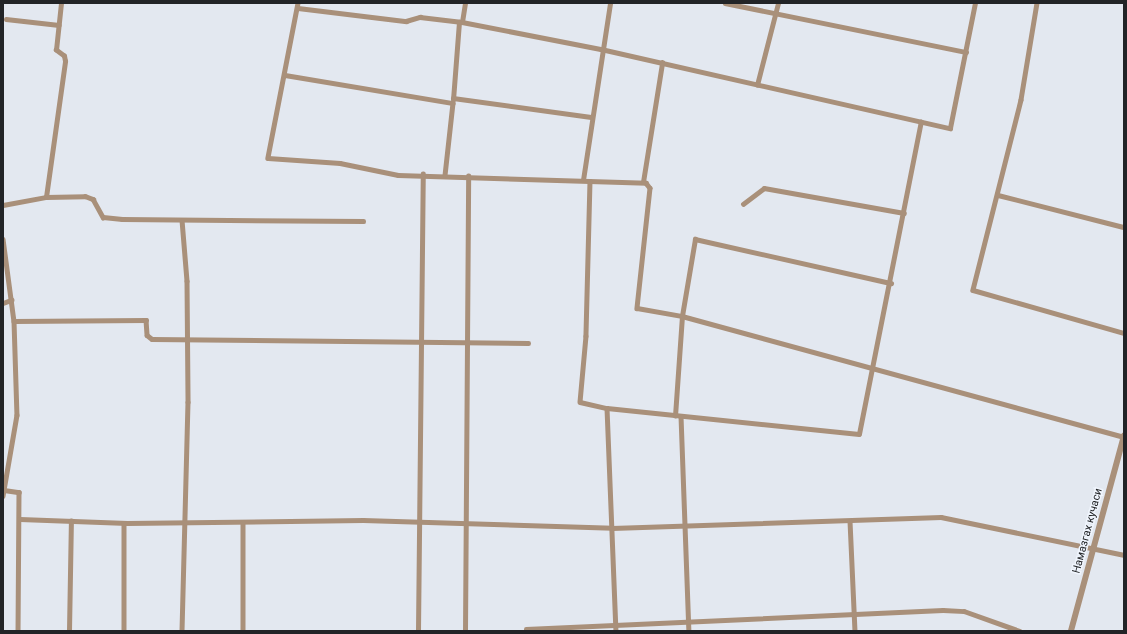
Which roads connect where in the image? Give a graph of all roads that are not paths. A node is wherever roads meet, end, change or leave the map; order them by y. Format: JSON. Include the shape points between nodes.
{"nodes":[{"id":1,"x":61,"y":3,"type":"edge"},
{"id":2,"x":464,"y":3,"type":"edge"},
{"id":3,"x":610,"y":3,"type":"edge"},
{"id":4,"x":725,"y":3,"type":"edge"},
{"id":5,"x":778,"y":3,"type":"edge"},
{"id":6,"x":975,"y":3,"type":"edge"},
{"id":7,"x":1037,"y":3,"type":"edge"},
{"id":8,"x":298,"y":6,"type":"edge"},
{"id":9,"x":776,"y":14,"type":"junction"},
{"id":10,"x":6,"y":19,"type":"dead end"},
{"id":11,"x":461,"y":22,"type":"junction"},
{"id":12,"x":59,"y":25,"type":"junction"},
{"id":13,"x":601,"y":49,"type":"junction"},
{"id":14,"x":966,"y":52,"type":"junction"},
{"id":15,"x":662,"y":63,"type":"junction"},
{"id":16,"x":286,"y":75,"type":"junction"},
{"id":17,"x":757,"y":85,"type":"junction"},
{"id":18,"x":453,"y":100,"type":"junction"},
{"id":19,"x":591,"y":117,"type":"junction"},
{"id":20,"x":921,"y":122,"type":"junction"},
{"id":21,"x":423,"y":174,"type":"junction"},
{"id":22,"x":444,"y":175,"type":"junction"},
{"id":23,"x":468,"y":176,"type":"junction"},
{"id":24,"x":583,"y":180,"type":"junction"},
{"id":25,"x":590,"y":181,"type":"junction"},
{"id":26,"x":643,"y":182,"type":"junction"},
{"id":27,"x":998,"y":195,"type":"junction"},
{"id":28,"x":46,"y":197,"type":"junction"},
{"id":29,"x":743,"y":204,"type":"dead end"},
{"id":30,"x":3,"y":205,"type":"edge"},
{"id":31,"x":904,"y":213,"type":"junction"},
{"id":32,"x":182,"y":220,"type":"junction"},
{"id":33,"x":363,"y":221,"type":"dead end"},
{"id":34,"x":1124,"y":227,"type":"edge"},
{"id":35,"x":3,"y":239,"type":"edge"},
{"id":36,"x":891,"y":283,"type":"junction"},
{"id":37,"x":11,"y":300,"type":"junction"},
{"id":38,"x":3,"y":303,"type":"edge"},
{"id":39,"x":682,"y":316,"type":"junction"},
{"id":40,"x":14,"y":320,"type":"junction"},
{"id":41,"x":1124,"y":333,"type":"edge"},
{"id":42,"x":186,"y":340,"type":"junction"},
{"id":43,"x":423,"y":340,"type":"junction"},
{"id":44,"x":469,"y":342,"type":"junction"},
{"id":45,"x":528,"y":343,"type":"dead end"},
{"id":46,"x":875,"y":369,"type":"junction"},
{"id":47,"x":607,"y":408,"type":"junction"},
{"id":48,"x":675,"y":416,"type":"junction"},
{"id":49,"x":681,"y":416,"type":"junction"},
{"id":50,"x":1124,"y":437,"type":"edge"},
{"id":51,"x":5,"y":472,"type":"edge"},
{"id":52,"x":4,"y":490,"type":"junction"},
{"id":53,"x":3,"y":496,"type":"edge"},
{"id":54,"x":20,"y":519,"type":"junction"},
{"id":55,"x":850,"y":521,"type":"junction"},
{"id":56,"x":71,"y":522,"type":"junction"},
{"id":57,"x":124,"y":523,"type":"junction"},
{"id":58,"x":183,"y":523,"type":"junction"},
{"id":59,"x":243,"y":523,"type":"junction"},
{"id":60,"x":418,"y":523,"type":"junction"},
{"id":61,"x":464,"y":525,"type":"junction"},
{"id":62,"x":684,"y":525,"type":"junction"},
{"id":63,"x":612,"y":528,"type":"junction"},
{"id":64,"x":1094,"y":547,"type":"junction"},
{"id":65,"x":1124,"y":555,"type":"edge"},
{"id":66,"x":854,"y":614,"type":"junction"},
{"id":67,"x":688,"y":621,"type":"junction"},
{"id":68,"x":615,"y":625,"type":"junction"},
{"id":69,"x":526,"y":629,"type":"dead end"},
{"id":70,"x":18,"y":631,"type":"edge"},
{"id":71,"x":69,"y":631,"type":"edge"},
{"id":72,"x":124,"y":631,"type":"edge"},
{"id":73,"x":182,"y":631,"type":"edge"},
{"id":74,"x":243,"y":631,"type":"edge"},
{"id":75,"x":418,"y":631,"type":"edge"},
{"id":76,"x":465,"y":631,"type":"edge"},
{"id":77,"x":616,"y":631,"type":"edge"},
{"id":78,"x":689,"y":631,"type":"edge"},
{"id":79,"x":855,"y":631,"type":"edge"},
{"id":80,"x":1020,"y":631,"type":"edge"},
{"id":81,"x":1071,"y":631,"type":"edge"}],
"edges":[{"from":1,"to":12,"type":"street"},
{"from":2,"to":11,"type":"street"},
{"from":3,"to":13,"type":"street"},
{"from":4,"to":9,"type":"street"},
{"from":5,"to":9,"type":"street"},
{"from":6,"to":14,"type":"street"},
{"from":7,"to":27,"type":"street","via":[[1021,100]]},
{"from":8,"to":11,"type":"street","via":[[406,22],[420,18]]},
{"from":8,"to":16,"type":"street"},
{"from":9,"to":14,"type":"street"},
{"from":9,"to":17,"type":"street"},
{"from":10,"to":12,"type":"street"},
{"from":11,"to":13,"type":"street"},
{"from":11,"to":18,"type":"street"},
{"from":12,"to":28,"type":"street","via":[[56,50],[64,56],[65,61]]},
{"from":13,"to":15,"type":"street"},
{"from":13,"to":19,"type":"street"},
{"from":14,"to":20,"type":"street","via":[[950,128]]},
{"from":15,"to":17,"type":"street"},
{"from":15,"to":26,"type":"street"},
{"from":16,"to":18,"type":"street"},
{"from":16,"to":21,"type":"street","via":[[268,158],[340,163],[398,175]]},
{"from":17,"to":20,"type":"street"},
{"from":18,"to":19,"type":"street"},
{"from":18,"to":22,"type":"street"},
{"from":19,"to":24,"type":"street"},
{"from":20,"to":31,"type":"street"},
{"from":21,"to":22,"type":"street"},
{"from":21,"to":43,"type":"street"},
{"from":22,"to":23,"type":"street"},
{"from":23,"to":24,"type":"street"},
{"from":23,"to":44,"type":"street"},
{"from":24,"to":25,"type":"street"},
{"from":25,"to":26,"type":"street"},
{"from":25,"to":47,"type":"street","via":[[586,336],[579,398],[584,404]]},
{"from":26,"to":39,"type":"street","via":[[650,188],[637,306]]},
{"from":27,"to":34,"type":"street"},
{"from":27,"to":41,"type":"street","via":[[973,290]]},
{"from":28,"to":30,"type":"street"},
{"from":28,"to":32,"type":"street","via":[[85,196],[93,199],[103,217]]},
{"from":29,"to":31,"type":"street","via":[[764,188]]},
{"from":31,"to":36,"type":"street"},
{"from":32,"to":33,"type":"street"},
{"from":32,"to":42,"type":"street","via":[[187,281]]},
{"from":35,"to":37,"type":"street"},
{"from":36,"to":39,"type":"street","via":[[694,239]]},
{"from":36,"to":46,"type":"street"},
{"from":37,"to":38,"type":"street"},
{"from":37,"to":40,"type":"street"},
{"from":39,"to":46,"type":"street"},
{"from":39,"to":48,"type":"street"},
{"from":40,"to":42,"type":"street","via":[[146,320],[147,335],[152,339]]},
{"from":40,"to":51,"type":"street","via":[[17,415]]},
{"from":42,"to":43,"type":"street"},
{"from":42,"to":58,"type":"street"},
{"from":43,"to":44,"type":"street"},
{"from":43,"to":60,"type":"street"},
{"from":44,"to":45,"type":"street"},
{"from":44,"to":61,"type":"street"},
{"from":46,"to":49,"type":"street","via":[[859,434]]},
{"from":46,"to":50,"type":"street"},
{"from":47,"to":48,"type":"street"},
{"from":47,"to":63,"type":"street"},
{"from":48,"to":49,"type":"street"},
{"from":49,"to":62,"type":"street"},
{"from":50,"to":64,"type":"street","name":"Намазгах кучаси"},
{"from":51,"to":52,"type":"street"},
{"from":52,"to":53,"type":"street"},
{"from":52,"to":54,"type":"street","via":[[19,492]]},
{"from":54,"to":56,"type":"street"},
{"from":54,"to":70,"type":"street"},
{"from":55,"to":62,"type":"street"},
{"from":55,"to":64,"type":"street","via":[[942,518]]},
{"from":55,"to":66,"type":"street"},
{"from":56,"to":57,"type":"street"},
{"from":56,"to":71,"type":"street"},
{"from":57,"to":58,"type":"street"},
{"from":57,"to":72,"type":"street"},
{"from":58,"to":59,"type":"street"},
{"from":58,"to":73,"type":"street"},
{"from":59,"to":60,"type":"street","via":[[363,520]]},
{"from":59,"to":74,"type":"street"},
{"from":60,"to":61,"type":"street"},
{"from":60,"to":75,"type":"street"},
{"from":61,"to":63,"type":"street"},
{"from":61,"to":76,"type":"street"},
{"from":62,"to":63,"type":"street"},
{"from":62,"to":67,"type":"street"},
{"from":63,"to":68,"type":"street"},
{"from":64,"to":65,"type":"street"},
{"from":64,"to":81,"type":"street","name":"Намазгах кучаси"},
{"from":66,"to":67,"type":"street"},
{"from":66,"to":79,"type":"street"},
{"from":66,"to":80,"type":"street","via":[[964,611]]},
{"from":67,"to":68,"type":"street"},
{"from":67,"to":78,"type":"street"},
{"from":68,"to":69,"type":"street"},
{"from":68,"to":77,"type":"street"}]}
